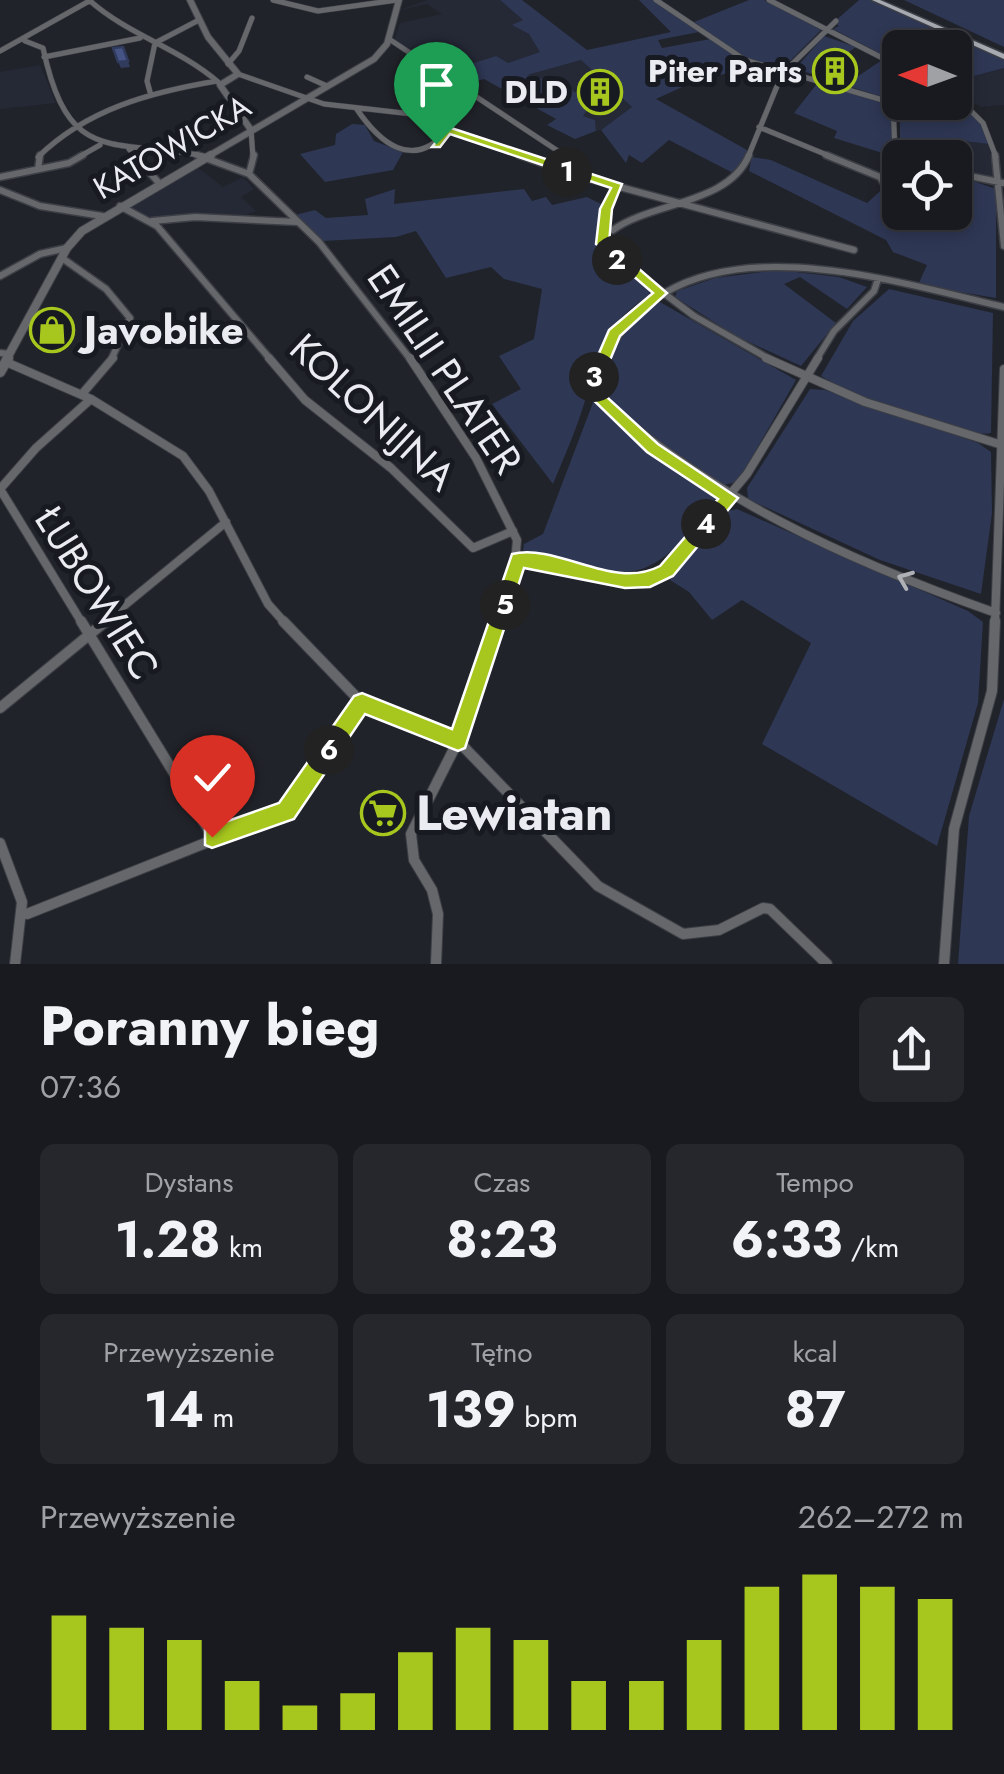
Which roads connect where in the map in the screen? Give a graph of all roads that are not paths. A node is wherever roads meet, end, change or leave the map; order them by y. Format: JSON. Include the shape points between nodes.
{"nodes":[{"id":1,"x":90,"y":0,"type":"edge"},
{"id":2,"x":190,"y":0,"type":"edge"},
{"id":3,"x":273,"y":0,"type":"edge"},
{"id":4,"x":398,"y":0,"type":"edge"},
{"id":5,"x":656,"y":0,"type":"edge"},
{"id":6,"x":769,"y":0,"type":"edge"},
{"id":7,"x":878,"y":0,"type":"edge"},
{"id":8,"x":252,"y":18,"type":"dead end"},
{"id":9,"x":199,"y":20,"type":"junction"},
{"id":10,"x":836,"y":22,"type":"dead end"},
{"id":11,"x":828,"y":30,"type":"junction"},
{"id":12,"x":140,"y":38,"type":"junction"},
{"id":13,"x":388,"y":39,"type":"junction"},
{"id":14,"x":25,"y":42,"type":"junction"},
{"id":15,"x":155,"y":43,"type":"junction"},
{"id":16,"x":0,"y":47,"type":"edge"},
{"id":17,"x":1004,"y":55,"type":"edge"},
{"id":18,"x":44,"y":56,"type":"junction"},
{"id":19,"x":882,"y":57,"type":"edge"},
{"id":20,"x":228,"y":64,"type":"junction"},
{"id":21,"x":786,"y":69,"type":"junction"},
{"id":22,"x":238,"y":74,"type":"junction"},
{"id":23,"x":307,"y":77,"type":"dead end"},
{"id":24,"x":252,"y":80,"type":"junction"},
{"id":25,"x":230,"y":81,"type":"junction"},
{"id":26,"x":219,"y":83,"type":"junction"},
{"id":27,"x":327,"y":86,"type":"junction"},
{"id":28,"x":150,"y":92,"type":"junction"},
{"id":29,"x":304,"y":99,"type":"junction"},
{"id":30,"x":356,"y":108,"type":"junction"},
{"id":31,"x":972,"y":108,"type":"edge"},
{"id":32,"x":76,"y":127,"type":"junction"},
{"id":33,"x":759,"y":127,"type":"junction"},
{"id":34,"x":251,"y":130,"type":"junction"},
{"id":35,"x":448,"y":130,"type":"junction"},
{"id":36,"x":895,"y":140,"type":"edge"},
{"id":37,"x":100,"y":145,"type":"junction"},
{"id":38,"x":129,"y":149,"type":"junction"},
{"id":39,"x":205,"y":156,"type":"junction"},
{"id":40,"x":38,"y":169,"type":"junction"},
{"id":41,"x":18,"y":173,"type":"junction"},
{"id":42,"x":249,"y":174,"type":"junction"},
{"id":43,"x":579,"y":176,"type":"junction"},
{"id":44,"x":972,"y":176,"type":"edge"},
{"id":45,"x":0,"y":178,"type":"edge"},
{"id":46,"x":882,"y":181,"type":"edge"},
{"id":47,"x":1003,"y":182,"type":"edge"},
{"id":48,"x":159,"y":183,"type":"junction"},
{"id":49,"x":618,"y":186,"type":"junction"},
{"id":50,"x":0,"y":189,"type":"edge"},
{"id":51,"x":680,"y":204,"type":"junction"},
{"id":52,"x":120,"y":206,"type":"junction"},
{"id":53,"x":102,"y":216,"type":"junction"},
{"id":54,"x":151,"y":221,"type":"junction"},
{"id":55,"x":297,"y":222,"type":"junction"},
{"id":56,"x":612,"y":230,"type":"dead end"},
{"id":57,"x":1004,"y":246,"type":"edge"},
{"id":58,"x":68,"y":248,"type":"junction"},
{"id":59,"x":854,"y":250,"type":"dead end"},
{"id":60,"x":62,"y":258,"type":"junction"},
{"id":61,"x":0,"y":276,"type":"edge"},
{"id":62,"x":878,"y":279,"type":"junction"},
{"id":63,"x":661,"y":293,"type":"junction"},
{"id":64,"x":1004,"y":307,"type":"edge"},
{"id":65,"x":5,"y":357,"type":"edge"},
{"id":66,"x":1004,"y":368,"type":"edge"},
{"id":67,"x":0,"y":372,"type":"edge"},
{"id":68,"x":806,"y":378,"type":"junction"},
{"id":69,"x":86,"y":396,"type":"junction"},
{"id":70,"x":1002,"y":445,"type":"junction"},
{"id":71,"x":729,"y":498,"type":"junction"},
{"id":72,"x":226,"y":522,"type":"junction"},
{"id":73,"x":513,"y":531,"type":"junction"},
{"id":74,"x":518,"y":559,"type":"junction"},
{"id":75,"x":996,"y":612,"type":"junction"},
{"id":76,"x":88,"y":634,"type":"junction"},
{"id":77,"x":362,"y":702,"type":"junction"},
{"id":78,"x":0,"y":708,"type":"edge"},
{"id":79,"x":458,"y":741,"type":"junction"},
{"id":80,"x":212,"y":837,"type":"junction"},
{"id":81,"x":0,"y":843,"type":"edge"},
{"id":82,"x":27,"y":914,"type":"junction"},
{"id":83,"x":15,"y":964,"type":"edge"},
{"id":84,"x":436,"y":964,"type":"edge"},
{"id":85,"x":827,"y":964,"type":"edge"},
{"id":86,"x":944,"y":964,"type":"edge"}],
"edges":[{"from":1,"to":12,"type":"street"},
{"from":1,"to":14,"type":"street"},
{"from":2,"to":9,"type":"street"},
{"from":3,"to":4,"type":"street","via":[[318,11]]},
{"from":4,"to":13,"type":"street"},
{"from":5,"to":21,"type":"street","via":[[741,58]]},
{"from":6,"to":11,"type":"street"},
{"from":7,"to":17,"type":"main road"},
{"from":8,"to":20,"type":"street"},
{"from":9,"to":15,"type":"street"},
{"from":9,"to":20,"type":"street"},
{"from":10,"to":11,"type":"street"},
{"from":11,"to":19,"type":"street"},
{"from":11,"to":21,"type":"street"},
{"from":12,"to":15,"type":"street"},
{"from":12,"to":18,"type":"street"},
{"from":13,"to":27,"type":"street","name":"KATOWICKA","via":[[381,54]]},
{"from":13,"to":43,"type":"street","via":[[570,159]]},
{"from":14,"to":16,"type":"street"},
{"from":14,"to":18,"type":"street","via":[[43,48]]},
{"from":15,"to":26,"type":"street","via":[[188,56]]},
{"from":15,"to":28,"type":"street"},
{"from":18,"to":32,"type":"street","via":[[49,86]]},
{"from":20,"to":22,"type":"street"},
{"from":21,"to":33,"type":"street"},
{"from":21,"to":36,"type":"street","via":[[895,104]]},
{"from":22,"to":24,"type":"street"},
{"from":22,"to":25,"type":"street"},
{"from":23,"to":27,"type":"street"},
{"from":24,"to":25,"type":"street"},
{"from":24,"to":29,"type":"street"},
{"from":25,"to":26,"type":"street"},
{"from":26,"to":28,"type":"street"},
{"from":26,"to":34,"type":"street"},
{"from":27,"to":29,"type":"street","name":"KATOWICKA"},
{"from":28,"to":32,"type":"street"},
{"from":29,"to":30,"type":"street"},
{"from":29,"to":34,"type":"street","name":"KATOWICKA"},
{"from":30,"to":35,"type":"street","via":[[408,111]]},
{"from":30,"to":35,"type":"street","via":[[378,139],[408,150],[436,144]]},
{"from":31,"to":47,"type":"street","via":[[988,120]]},
{"from":32,"to":37,"type":"street"},
{"from":32,"to":40,"type":"street","via":[[44,151]]},
{"from":33,"to":46,"type":"street"},
{"from":33,"to":51,"type":"street","via":[[742,171]]},
{"from":34,"to":39,"type":"street","name":"KATOWICKA"},
{"from":34,"to":42,"type":"street"},
{"from":35,"to":43,"type":"street"},
{"from":37,"to":38,"type":"street","name":"EMILII PLATER"},
{"from":37,"to":40,"type":"street","via":[[69,163]]},
{"from":38,"to":39,"type":"street","name":"EMILII PLATER"},
{"from":38,"to":48,"type":"street"},
{"from":39,"to":42,"type":"street","name":"EMILII PLATER"},
{"from":39,"to":48,"type":"street","name":"KATOWICKA"},
{"from":40,"to":41,"type":"street"},
{"from":41,"to":45,"type":"street"},
{"from":41,"to":50,"type":"street"},
{"from":42,"to":55,"type":"street","name":"EMILII PLATER"},
{"from":43,"to":49,"type":"street"},
{"from":44,"to":47,"type":"street"},
{"from":47,"to":57,"type":"street"},
{"from":48,"to":52,"type":"street","name":"KATOWICKA"},
{"from":49,"to":51,"type":"street"},
{"from":49,"to":63,"type":"street","via":[[606,209],[602,244]]},
{"from":50,"to":53,"type":"street","via":[[40,206]]},
{"from":51,"to":56,"type":"street"},
{"from":51,"to":59,"type":"street"},
{"from":52,"to":53,"type":"street","name":"KATOWICKA"},
{"from":52,"to":54,"type":"street","name":"KOLONIJNA"},
{"from":53,"to":58,"type":"street","name":"KATOWICKA"},
{"from":54,"to":55,"type":"street","via":[[195,216]]},
{"from":54,"to":73,"type":"street","name":"KOLONIJNA","via":[[305,400],[392,468],[474,548]]},
{"from":55,"to":73,"type":"street","name":"EMILII PLATER","via":[[395,334],[476,458]]},
{"from":58,"to":60,"type":"street","name":"KATOWICKA"},
{"from":58,"to":61,"type":"street","via":[[40,254]]},
{"from":60,"to":65,"type":"street","name":"KATOWICKA"},
{"from":60,"to":69,"type":"street","via":[[106,289],[130,318],[117,353]]},
{"from":62,"to":63,"type":"street","via":[[759,266],[706,275]]},
{"from":62,"to":64,"type":"street"},
{"from":62,"to":68,"type":"street"},
{"from":63,"to":68,"type":"street"},
{"from":63,"to":71,"type":"street","via":[[614,334],[590,390],[652,448]]},
{"from":65,"to":67,"type":"street","name":"KATOWICKA"},
{"from":65,"to":69,"type":"street"},
{"from":66,"to":70,"type":"street"},
{"from":68,"to":70,"type":"street"},
{"from":68,"to":71,"type":"street"},
{"from":69,"to":72,"type":"street","via":[[183,456]]},
{"from":69,"to":76,"type":"street","name":"ŁUBOWIEC","via":[[0,489]]},
{"from":70,"to":75,"type":"street"},
{"from":71,"to":74,"type":"street","via":[[666,571],[650,580]]},
{"from":75,"to":71,"type":"street","one_way":true,"via":[[878,568]]},
{"from":72,"to":76,"type":"street"},
{"from":72,"to":77,"type":"street","via":[[268,604]]},
{"from":73,"to":74,"type":"street","name":"EMILII PLATER"},
{"from":74,"to":79,"type":"street","name":"EMILII PLATER"},
{"from":75,"to":86,"type":"street","via":[[989,709],[954,829]]},
{"from":76,"to":78,"type":"street"},
{"from":76,"to":80,"type":"street","name":"ŁUBOWIEC"},
{"from":77,"to":79,"type":"street"},
{"from":77,"to":80,"type":"street","via":[[286,811]]},
{"from":79,"to":84,"type":"street","name":"EMILII PLATER","via":[[411,834],[414,860],[438,914]]},
{"from":79,"to":85,"type":"street","via":[[578,869],[653,920],[702,935],[770,909]]},
{"from":80,"to":82,"type":"street"},
{"from":81,"to":82,"type":"street"},
{"from":82,"to":83,"type":"street"}]}
